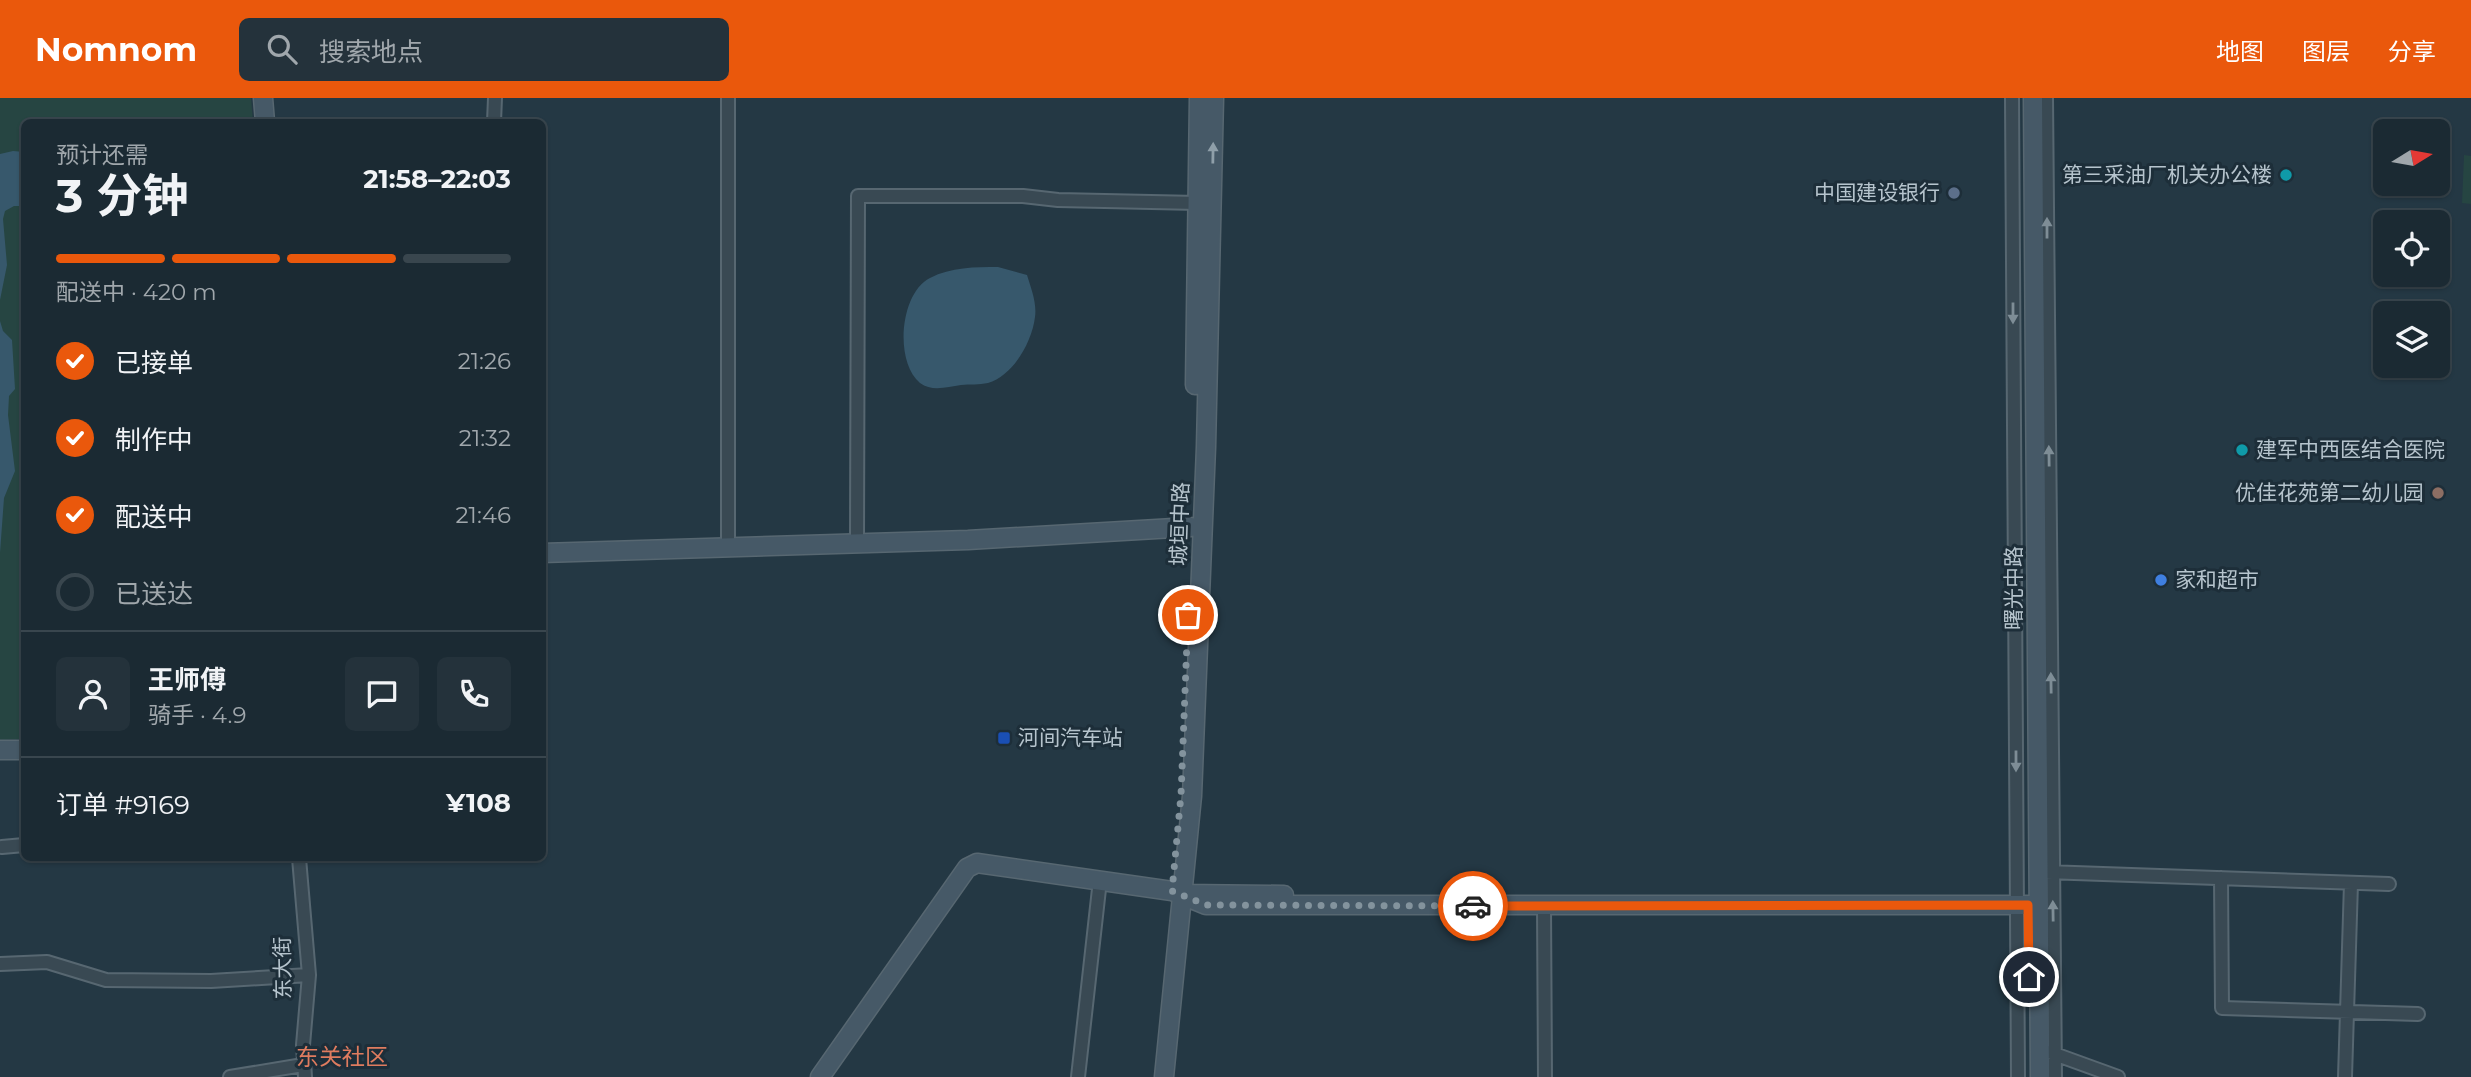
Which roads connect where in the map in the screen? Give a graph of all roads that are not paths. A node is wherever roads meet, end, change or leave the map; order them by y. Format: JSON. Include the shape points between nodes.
{"nodes":[{"id":1,"x":263,"y":98,"type":"edge"},
{"id":2,"x":495,"y":98,"type":"edge"},
{"id":3,"x":728,"y":98,"type":"edge"},
{"id":4,"x":1199,"y":98,"type":"edge"},
{"id":5,"x":1214,"y":98,"type":"edge"},
{"id":6,"x":2012,"y":98,"type":"edge"},
{"id":7,"x":2023,"y":98,"type":"edge"},
{"id":8,"x":2033,"y":98,"type":"edge"},
{"id":9,"x":2046,"y":98,"type":"edge"},
{"id":10,"x":264,"y":119,"type":"edge"},
{"id":11,"x":494,"y":119,"type":"edge"},
{"id":12,"x":1198,"y":203,"type":"junction"},
{"id":13,"x":1191,"y":527,"type":"junction"},
{"id":14,"x":857,"y":543,"type":"junction"},
{"id":15,"x":728,"y":546,"type":"junction"},
{"id":16,"x":546,"y":553,"type":"edge"},
{"id":17,"x":0,"y":750,"type":"edge"},
{"id":18,"x":21,"y":750,"type":"edge"},
{"id":19,"x":21,"y":845,"type":"edge"},
{"id":20,"x":2,"y":847,"type":"dead end"},
{"id":21,"x":299,"y":861,"type":"edge"},
{"id":22,"x":2046,"y":872,"type":"junction"},
{"id":23,"x":2221,"y":878,"type":"junction"},
{"id":24,"x":1100,"y":880,"type":"junction"},
{"id":25,"x":2351,"y":883,"type":"junction"},
{"id":26,"x":2389,"y":884,"type":"dead end"},
{"id":27,"x":1177,"y":892,"type":"junction"},
{"id":28,"x":2028,"y":899,"type":"junction"},
{"id":29,"x":1544,"y":906,"type":"junction"},
{"id":30,"x":0,"y":964,"type":"edge"},
{"id":31,"x":309,"y":975,"type":"junction"},
{"id":32,"x":2347,"y":1012,"type":"junction"},
{"id":33,"x":2418,"y":1014,"type":"dead end"},
{"id":34,"x":2047,"y":1051,"type":"junction"},
{"id":35,"x":304,"y":1071,"type":"edge"},
{"id":36,"x":230,"y":1077,"type":"edge"},
{"id":37,"x":820,"y":1077,"type":"edge"},
{"id":38,"x":1078,"y":1077,"type":"edge"},
{"id":39,"x":1153,"y":1077,"type":"edge"},
{"id":40,"x":1164,"y":1077,"type":"edge"},
{"id":41,"x":1545,"y":1077,"type":"edge"},
{"id":42,"x":2018,"y":1077,"type":"edge"},
{"id":43,"x":2029,"y":1077,"type":"edge"},
{"id":44,"x":2040,"y":1077,"type":"edge"},
{"id":45,"x":2055,"y":1077,"type":"edge"},
{"id":46,"x":2118,"y":1077,"type":"edge"},
{"id":47,"x":2345,"y":1077,"type":"edge"}],
"edges":[{"from":1,"to":10,"type":"main road"},
{"from":2,"to":11,"type":"street"},
{"from":3,"to":15,"type":"street"},
{"from":4,"to":12,"type":"main road","name":"城垣中路"},
{"from":27,"to":5,"type":"main road","name":"城垣中路","one_way":true,"via":[[1192,796]]},
{"from":6,"to":28,"type":"street","one_way":true},
{"from":7,"to":28,"type":"main road","name":"曙光中路"},
{"from":8,"to":22,"type":"main road","name":"曙光中路"},
{"from":22,"to":9,"type":"street","one_way":true},
{"from":12,"to":13,"type":"main road","name":"城垣中路"},
{"from":12,"to":14,"type":"street","via":[[858,196]]},
{"from":13,"to":14,"type":"main road"},
{"from":13,"to":27,"type":"main road","name":"城垣中路"},
{"from":14,"to":15,"type":"main road"},
{"from":15,"to":16,"type":"main road"},
{"from":17,"to":18,"type":"main road"},
{"from":19,"to":20,"type":"street"},
{"from":21,"to":31,"type":"street","name":"东大街"},
{"from":22,"to":23,"type":"street"},
{"from":22,"to":28,"type":"main road","name":"曙光中路"},
{"from":34,"to":22,"type":"street","one_way":true},
{"from":23,"to":25,"type":"street"},
{"from":23,"to":32,"type":"street","via":[[2222,1008]]},
{"from":24,"to":27,"type":"main road"},
{"from":24,"to":37,"type":"main road","via":[[989,862],[967,868]]},
{"from":24,"to":38,"type":"street"},
{"from":25,"to":26,"type":"street"},
{"from":25,"to":32,"type":"street"},
{"from":27,"to":28,"type":"main road"},
{"from":27,"to":29,"type":"main road","via":[[1206,905],[1228,906]]},
{"from":27,"to":39,"type":"main road","name":"城垣中路"},
{"from":27,"to":40,"type":"main road","name":"城垣中路"},
{"from":28,"to":29,"type":"main road"},
{"from":28,"to":34,"type":"main road","name":"曙光中路"},
{"from":28,"to":42,"type":"street"},
{"from":28,"to":43,"type":"main road","name":"曙光中路"},
{"from":29,"to":41,"type":"street"},
{"from":30,"to":31,"type":"street","via":[[47,962],[106,980],[211,981]]},
{"from":31,"to":35,"type":"street","name":"东大街"},
{"from":32,"to":33,"type":"street"},
{"from":32,"to":47,"type":"street"},
{"from":34,"to":44,"type":"main road","name":"曙光中路"},
{"from":34,"to":45,"type":"street"},
{"from":34,"to":46,"type":"street"},
{"from":35,"to":36,"type":"street"}]}
